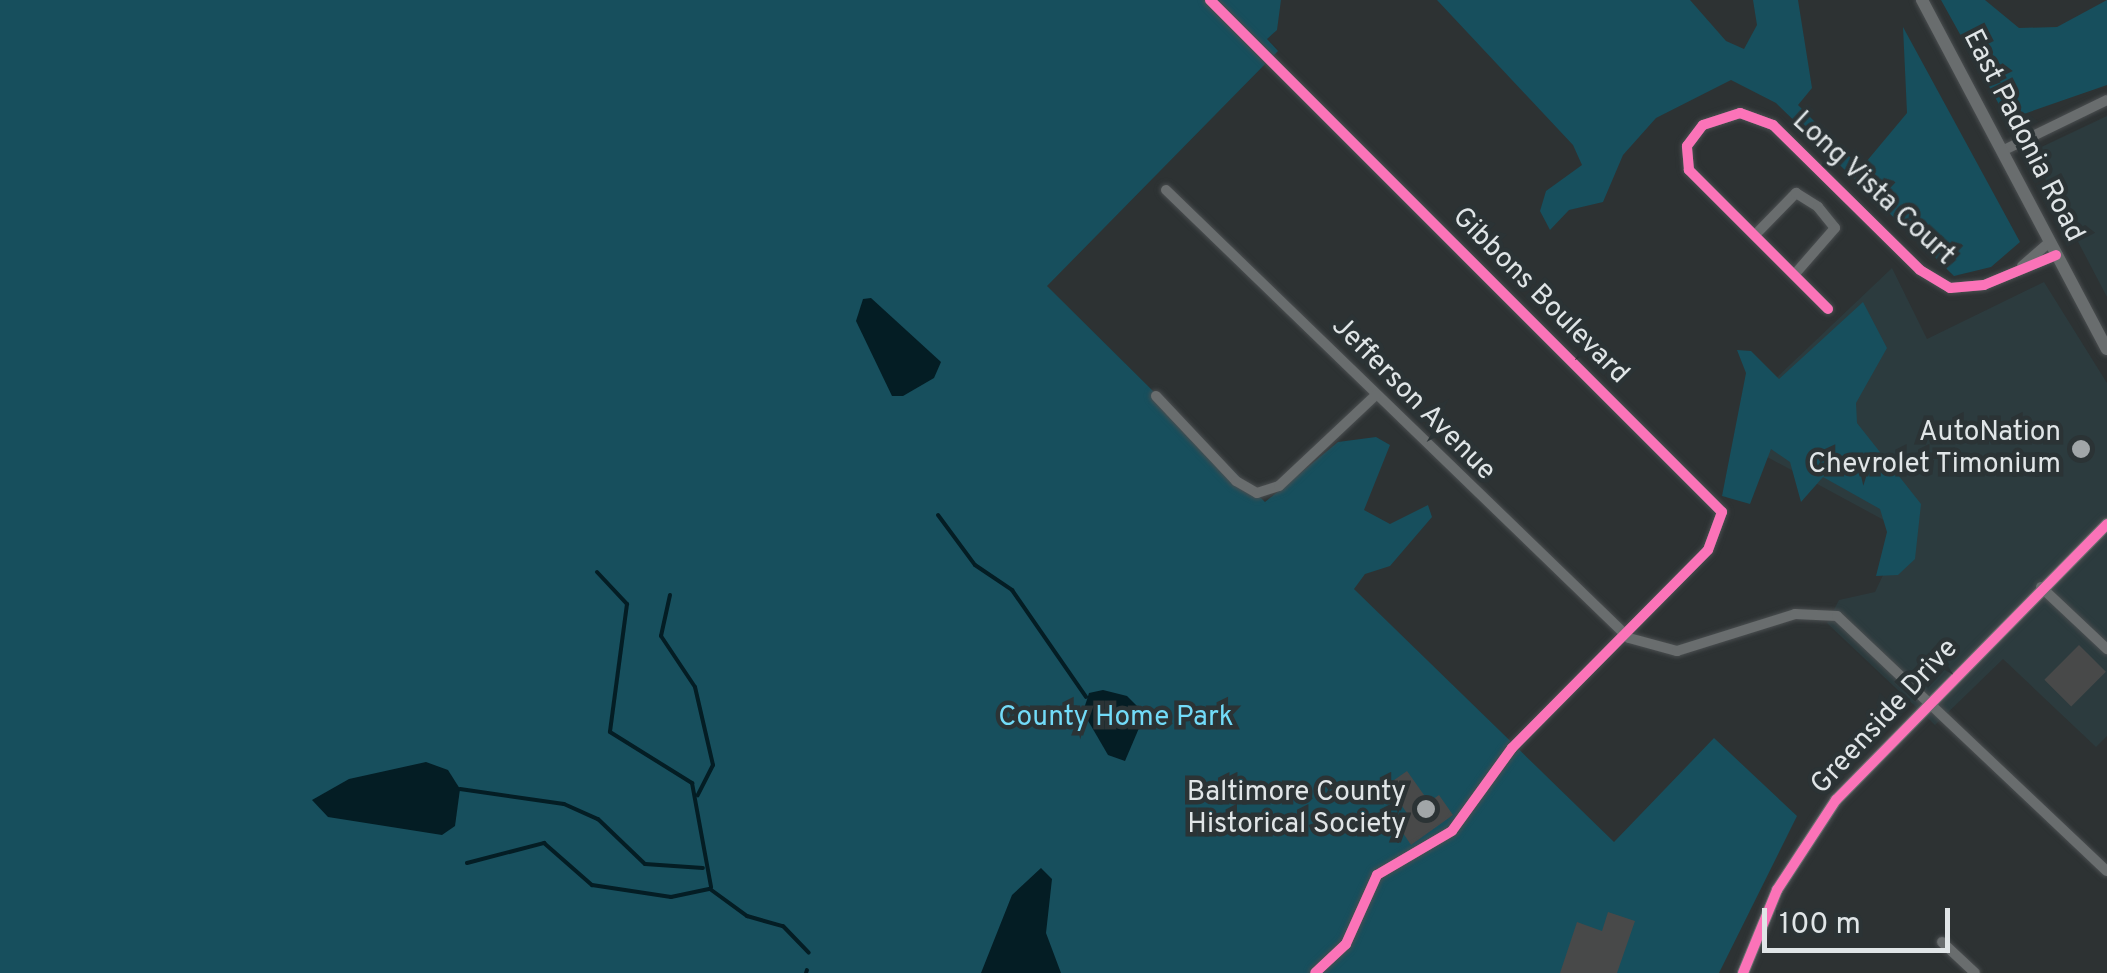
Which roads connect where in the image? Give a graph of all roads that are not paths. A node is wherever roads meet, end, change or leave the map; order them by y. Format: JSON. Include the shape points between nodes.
{"nodes":[{"id":1,"x":1210,"y":0,"type":"edge"},
{"id":2,"x":1922,"y":0,"type":"edge"},
{"id":3,"x":2107,"y":100,"type":"edge"},
{"id":4,"x":2004,"y":150,"type":"junction"},
{"id":5,"x":1166,"y":190,"type":"dead end"},
{"id":6,"x":1755,"y":236,"type":"junction"},
{"id":7,"x":2053,"y":248,"type":"junction"},
{"id":8,"x":1794,"y":274,"type":"junction"},
{"id":9,"x":1828,"y":309,"type":"dead end"},
{"id":10,"x":2107,"y":349,"type":"edge"},
{"id":11,"x":1376,"y":395,"type":"junction"},
{"id":12,"x":1156,"y":396,"type":"dead end"},
{"id":13,"x":2107,"y":524,"type":"edge"},
{"id":14,"x":2041,"y":587,"type":"junction"},
{"id":15,"x":1629,"y":638,"type":"junction"},
{"id":16,"x":2107,"y":649,"type":"edge"},
{"id":17,"x":1928,"y":701,"type":"junction"},
{"id":18,"x":2107,"y":872,"type":"edge"},
{"id":19,"x":1942,"y":942,"type":"dead end"},
{"id":20,"x":1315,"y":973,"type":"edge"},
{"id":21,"x":1742,"y":973,"type":"edge"},
{"id":22,"x":1975,"y":973,"type":"edge"}],
"edges":[{"from":1,"to":15,"type":"street","name":"Gibbons Boulevard","via":[[1718,502],[1717,537]]},
{"from":2,"to":4,"type":"street","name":"East Padonia Road"},
{"from":3,"to":4,"type":"street"},
{"from":4,"to":7,"type":"street","name":"East Padonia Road"},
{"from":5,"to":11,"type":"street","name":"Jefferson Avenue"},
{"from":6,"to":7,"type":"street","name":"Long Vista Court","via":[[1684,162],[1690,139],[1720,116],[1773,126],[1938,283],[1971,289]]},
{"from":6,"to":8,"type":"street","name":"Long Vista Court"},
{"from":6,"to":8,"type":"street","name":"Long Vista Court","via":[[1796,193],[1808,196],[1835,228]]},
{"from":7,"to":10,"type":"street","name":"East Padonia Road"},
{"from":8,"to":9,"type":"street","name":"Long Vista Court"},
{"from":11,"to":12,"type":"street","via":[[1279,486],[1257,493],[1236,481]]},
{"from":11,"to":15,"type":"street","name":"Jefferson Avenue"},
{"from":13,"to":14,"type":"street","name":"Greenside Drive"},
{"from":14,"to":16,"type":"street"},
{"from":14,"to":17,"type":"street","name":"Greenside Drive"},
{"from":15,"to":17,"type":"street","via":[[1678,651],[1827,612]]},
{"from":15,"to":20,"type":"street","name":"Gibbons Boulevard","via":[[1512,748],[1452,831],[1377,875],[1346,944]]},
{"from":17,"to":18,"type":"street"},
{"from":17,"to":21,"type":"street","name":"Greenside Drive","via":[[1808,837]]},
{"from":19,"to":22,"type":"street"}]}
